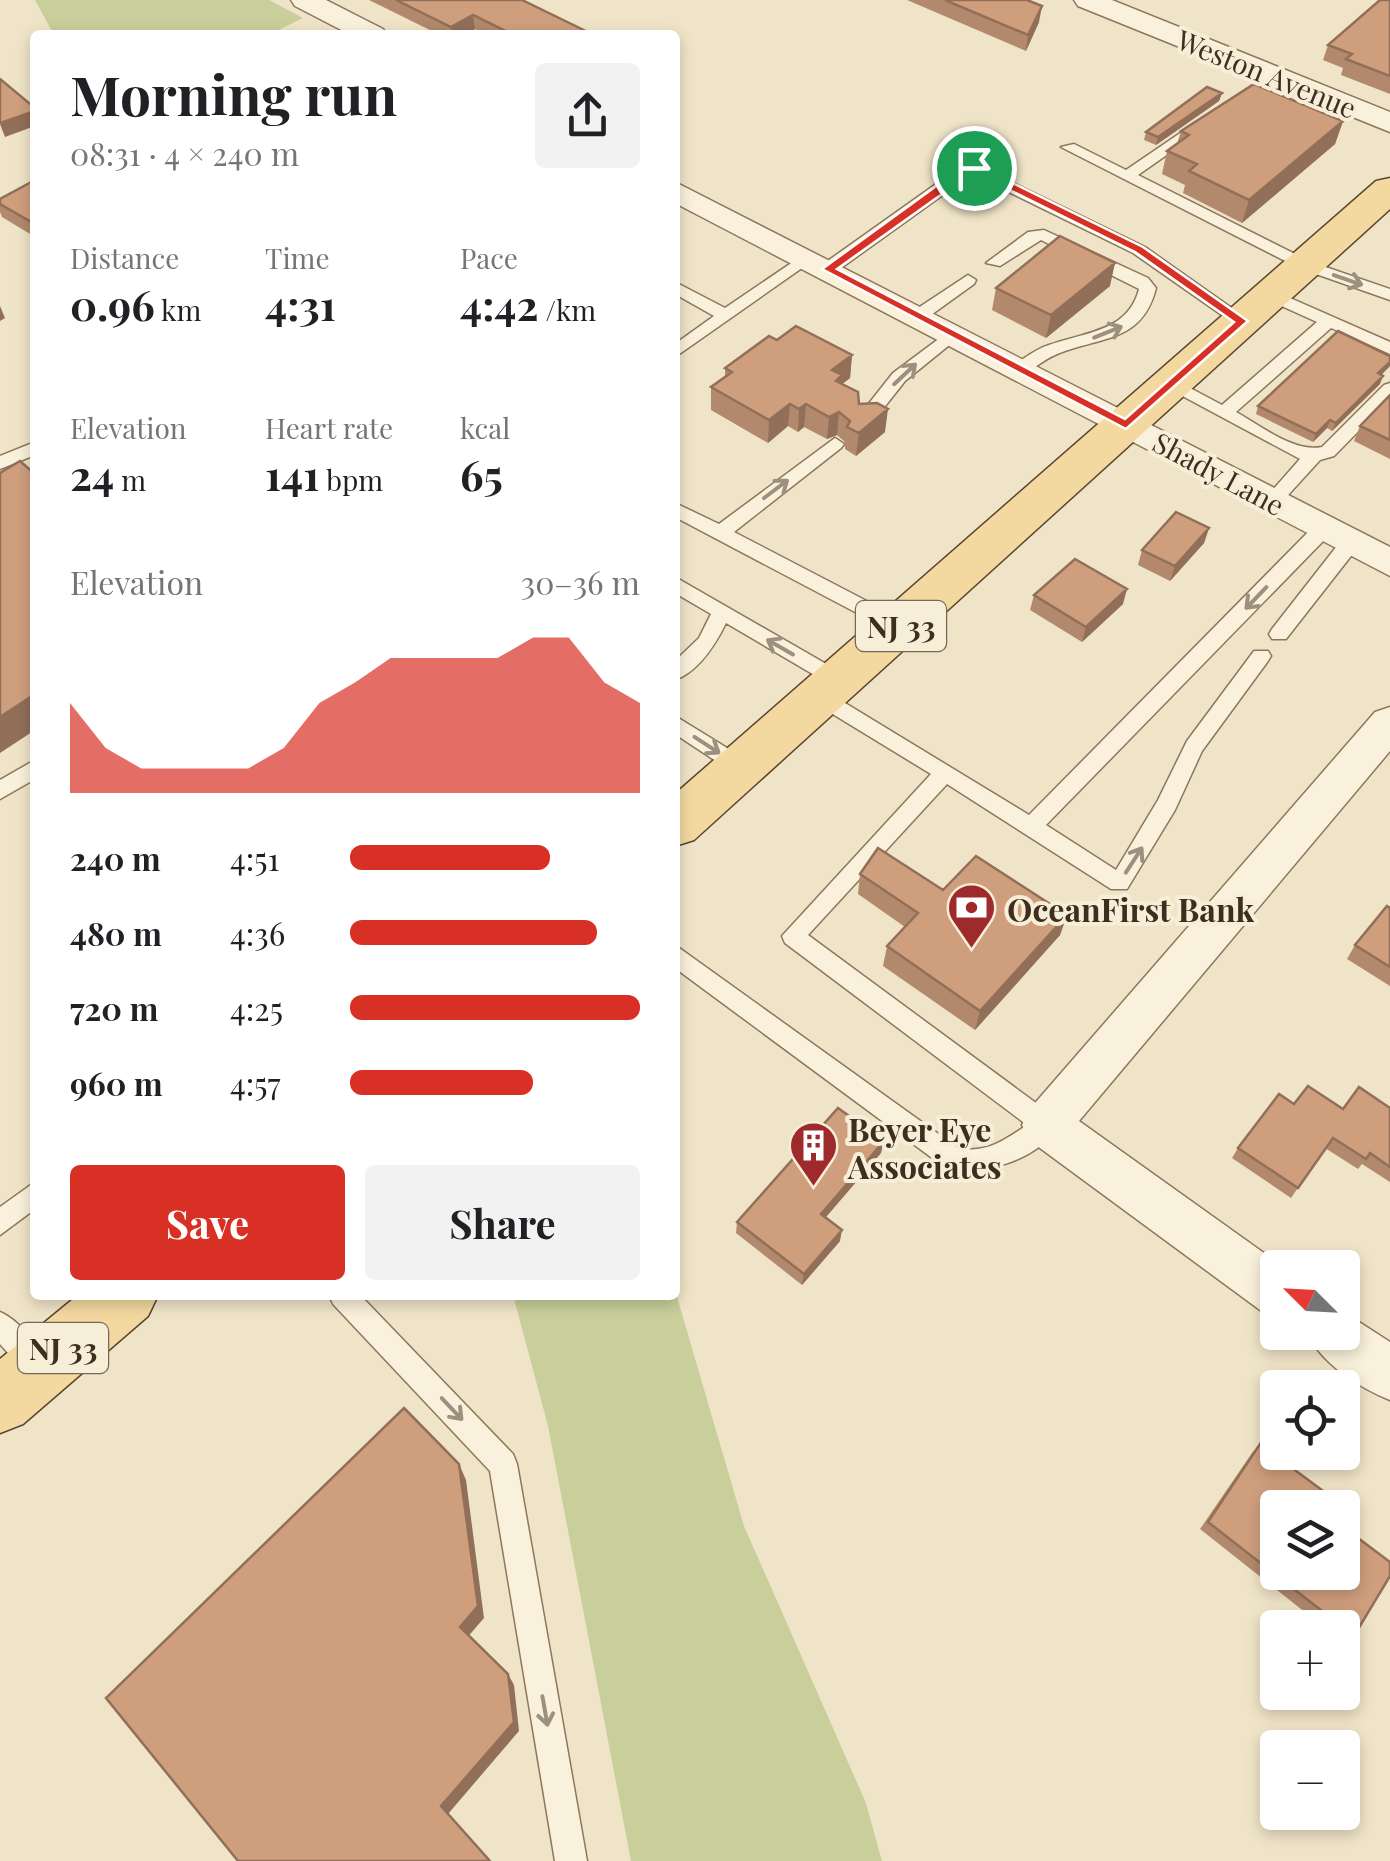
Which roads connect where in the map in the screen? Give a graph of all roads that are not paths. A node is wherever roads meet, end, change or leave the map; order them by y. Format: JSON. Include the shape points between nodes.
{"nodes":[{"id":1,"x":305,"y":0,"type":"edge"},
{"id":2,"x":1088,"y":0,"type":"edge"},
{"id":3,"x":363,"y":30,"type":"edge"},
{"id":4,"x":1217,"y":114,"type":"edge"},
{"id":5,"x":1390,"y":122,"type":"edge"},
{"id":6,"x":1070,"y":147,"type":"dead end"},
{"id":7,"x":1127,"y":176,"type":"junction"},
{"id":8,"x":1390,"y":189,"type":"edge"},
{"id":9,"x":680,"y":194,"type":"edge"},
{"id":10,"x":994,"y":263,"type":"dead end"},
{"id":11,"x":817,"y":264,"type":"junction"},
{"id":12,"x":1161,"y":264,"type":"junction"},
{"id":13,"x":1305,"y":265,"type":"junction"},
{"id":14,"x":968,"y":280,"type":"dead end"},
{"id":15,"x":1148,"y":288,"type":"junction"},
{"id":16,"x":680,"y":290,"type":"edge"},
{"id":17,"x":1390,"y":295,"type":"edge"},
{"id":18,"x":1257,"y":308,"type":"junction"},
{"id":19,"x":726,"y":316,"type":"junction"},
{"id":20,"x":918,"y":316,"type":"junction"},
{"id":21,"x":1329,"y":321,"type":"junction"},
{"id":22,"x":952,"y":334,"type":"junction"},
{"id":23,"x":680,"y":348,"type":"edge"},
{"id":24,"x":1390,"y":350,"type":"edge"},
{"id":25,"x":1020,"y":369,"type":"junction"},
{"id":26,"x":1171,"y":385,"type":"junction"},
{"id":27,"x":1390,"y":389,"type":"edge"},
{"id":28,"x":1224,"y":413,"type":"junction"},
{"id":29,"x":864,"y":420,"type":"edge"},
{"id":30,"x":1126,"y":425,"type":"junction"},
{"id":31,"x":835,"y":444,"type":"edge"},
{"id":32,"x":30,"y":450,"type":"edge"},
{"id":33,"x":1314,"y":455,"type":"junction"},
{"id":34,"x":0,"y":463,"type":"edge"},
{"id":35,"x":1272,"y":501,"type":"junction"},
{"id":36,"x":680,"y":512,"type":"edge"},
{"id":37,"x":718,"y":534,"type":"junction"},
{"id":38,"x":1337,"y":535,"type":"junction"},
{"id":39,"x":1390,"y":563,"type":"edge"},
{"id":40,"x":680,"y":590,"type":"edge"},
{"id":41,"x":720,"y":613,"type":"junction"},
{"id":42,"x":900,"y":627,"type":"junction"},
{"id":43,"x":1279,"y":634,"type":"dead end"},
{"id":44,"x":1260,"y":656,"type":"dead end"},
{"id":45,"x":680,"y":669,"type":"edge"},
{"id":46,"x":830,"y":689,"type":"junction"},
{"id":47,"x":1390,"y":722,"type":"edge"},
{"id":48,"x":680,"y":727,"type":"edge"},
{"id":49,"x":738,"y":765,"type":"junction"},
{"id":50,"x":30,"y":771,"type":"edge"},
{"id":51,"x":945,"y":772,"type":"junction"},
{"id":52,"x":0,"y":791,"type":"edge"},
{"id":53,"x":680,"y":820,"type":"edge"},
{"id":54,"x":1033,"y":825,"type":"junction"},
{"id":55,"x":680,"y":959,"type":"edge"},
{"id":56,"x":1046,"y":1125,"type":"junction"},
{"id":57,"x":30,"y":1198,"type":"edge"},
{"id":58,"x":0,"y":1223,"type":"edge"},
{"id":59,"x":1260,"y":1279,"type":"edge"},
{"id":60,"x":118,"y":1300,"type":"edge"},
{"id":61,"x":347,"y":1300,"type":"edge"},
{"id":62,"x":1357,"y":1350,"type":"edge"},
{"id":63,"x":13,"y":1365,"type":"edge"},
{"id":64,"x":1390,"y":1374,"type":"edge"},
{"id":65,"x":571,"y":1861,"type":"edge"}],
"edges":[{"from":1,"to":3,"type":"street"},
{"from":2,"to":5,"type":"street","name":"Weston Avenue","via":[[1268,80]]},
{"from":4,"to":7,"type":"lane"},
{"from":6,"to":7,"type":"lane"},
{"from":7,"to":13,"type":"lane"},
{"from":8,"to":13,"type":"main road","number":"NJ 33"},
{"from":9,"to":11,"type":"street","name":"Shady Lane"},
{"from":10,"to":15,"type":"lane","via":[[1044,235]]},
{"from":11,"to":12,"type":"lane","via":[[974,168]]},
{"from":11,"to":19,"type":"lane"},
{"from":11,"to":20,"type":"street","name":"Shady Lane"},
{"from":12,"to":15,"type":"lane"},
{"from":12,"to":18,"type":"lane"},
{"from":13,"to":17,"type":"lane","one_way":true},
{"from":13,"to":18,"type":"main road","number":"NJ 33"},
{"from":14,"to":20,"type":"lane"},
{"from":25,"to":15,"type":"lane","one_way":true,"via":[[1048,350],[1130,323]]},
{"from":16,"to":19,"type":"lane"},
{"from":18,"to":21,"type":"lane"},
{"from":18,"to":26,"type":"main road","number":"NJ 33"},
{"from":19,"to":23,"type":"lane"},
{"from":20,"to":22,"type":"street","name":"Shady Lane"},
{"from":21,"to":24,"type":"lane"},
{"from":21,"to":28,"type":"lane"},
{"from":22,"to":25,"type":"street","name":"Shady Lane"},
{"from":29,"to":22,"type":"lane","one_way":true,"via":[[900,377]]},
{"from":25,"to":30,"type":"street","name":"Shady Lane"},
{"from":26,"to":28,"type":"lane"},
{"from":26,"to":30,"type":"main road","number":"NJ 33"},
{"from":27,"to":33,"type":"lane","via":[[1328,452]]},
{"from":28,"to":33,"type":"lane"},
{"from":30,"to":35,"type":"street","name":"Shady Lane"},
{"from":30,"to":42,"type":"main road","number":"NJ 33"},
{"from":37,"to":31,"type":"lane","one_way":true},
{"from":32,"to":34,"type":"lane"},
{"from":33,"to":35,"type":"lane"},
{"from":35,"to":38,"type":"street","name":"Shady Lane"},
{"from":36,"to":37,"type":"lane"},
{"from":37,"to":42,"type":"lane"},
{"from":38,"to":39,"type":"street","name":"Shady Lane"},
{"from":38,"to":43,"type":"lane"},
{"from":38,"to":54,"type":"lane","one_way":true},
{"from":40,"to":41,"type":"lane"},
{"from":41,"to":45,"type":"lane","via":[[707,642]]},
{"from":46,"to":41,"type":"lane","one_way":true},
{"from":42,"to":46,"type":"main road","number":"NJ 33"},
{"from":54,"to":44,"type":"lane","one_way":true,"via":[[1119,884],[1201,736]]},
{"from":46,"to":49,"type":"main road","number":"NJ 33"},
{"from":46,"to":51,"type":"lane"},
{"from":47,"to":56,"type":"street"},
{"from":48,"to":49,"type":"lane","one_way":true},
{"from":49,"to":53,"type":"main road","number":"NJ 33"},
{"from":50,"to":52,"type":"lane"},
{"from":51,"to":54,"type":"lane"},
{"from":51,"to":56,"type":"lane","via":[[793,936]]},
{"from":55,"to":56,"type":"lane","via":[[952,1158],[982,1162]]},
{"from":56,"to":59,"type":"street"},
{"from":57,"to":58,"type":"lane"},
{"from":60,"to":63,"type":"main road","number":"NJ 33"},
{"from":61,"to":65,"type":"lane","one_way":true,"via":[[502,1464]]},
{"from":62,"to":64,"type":"street"}]}
